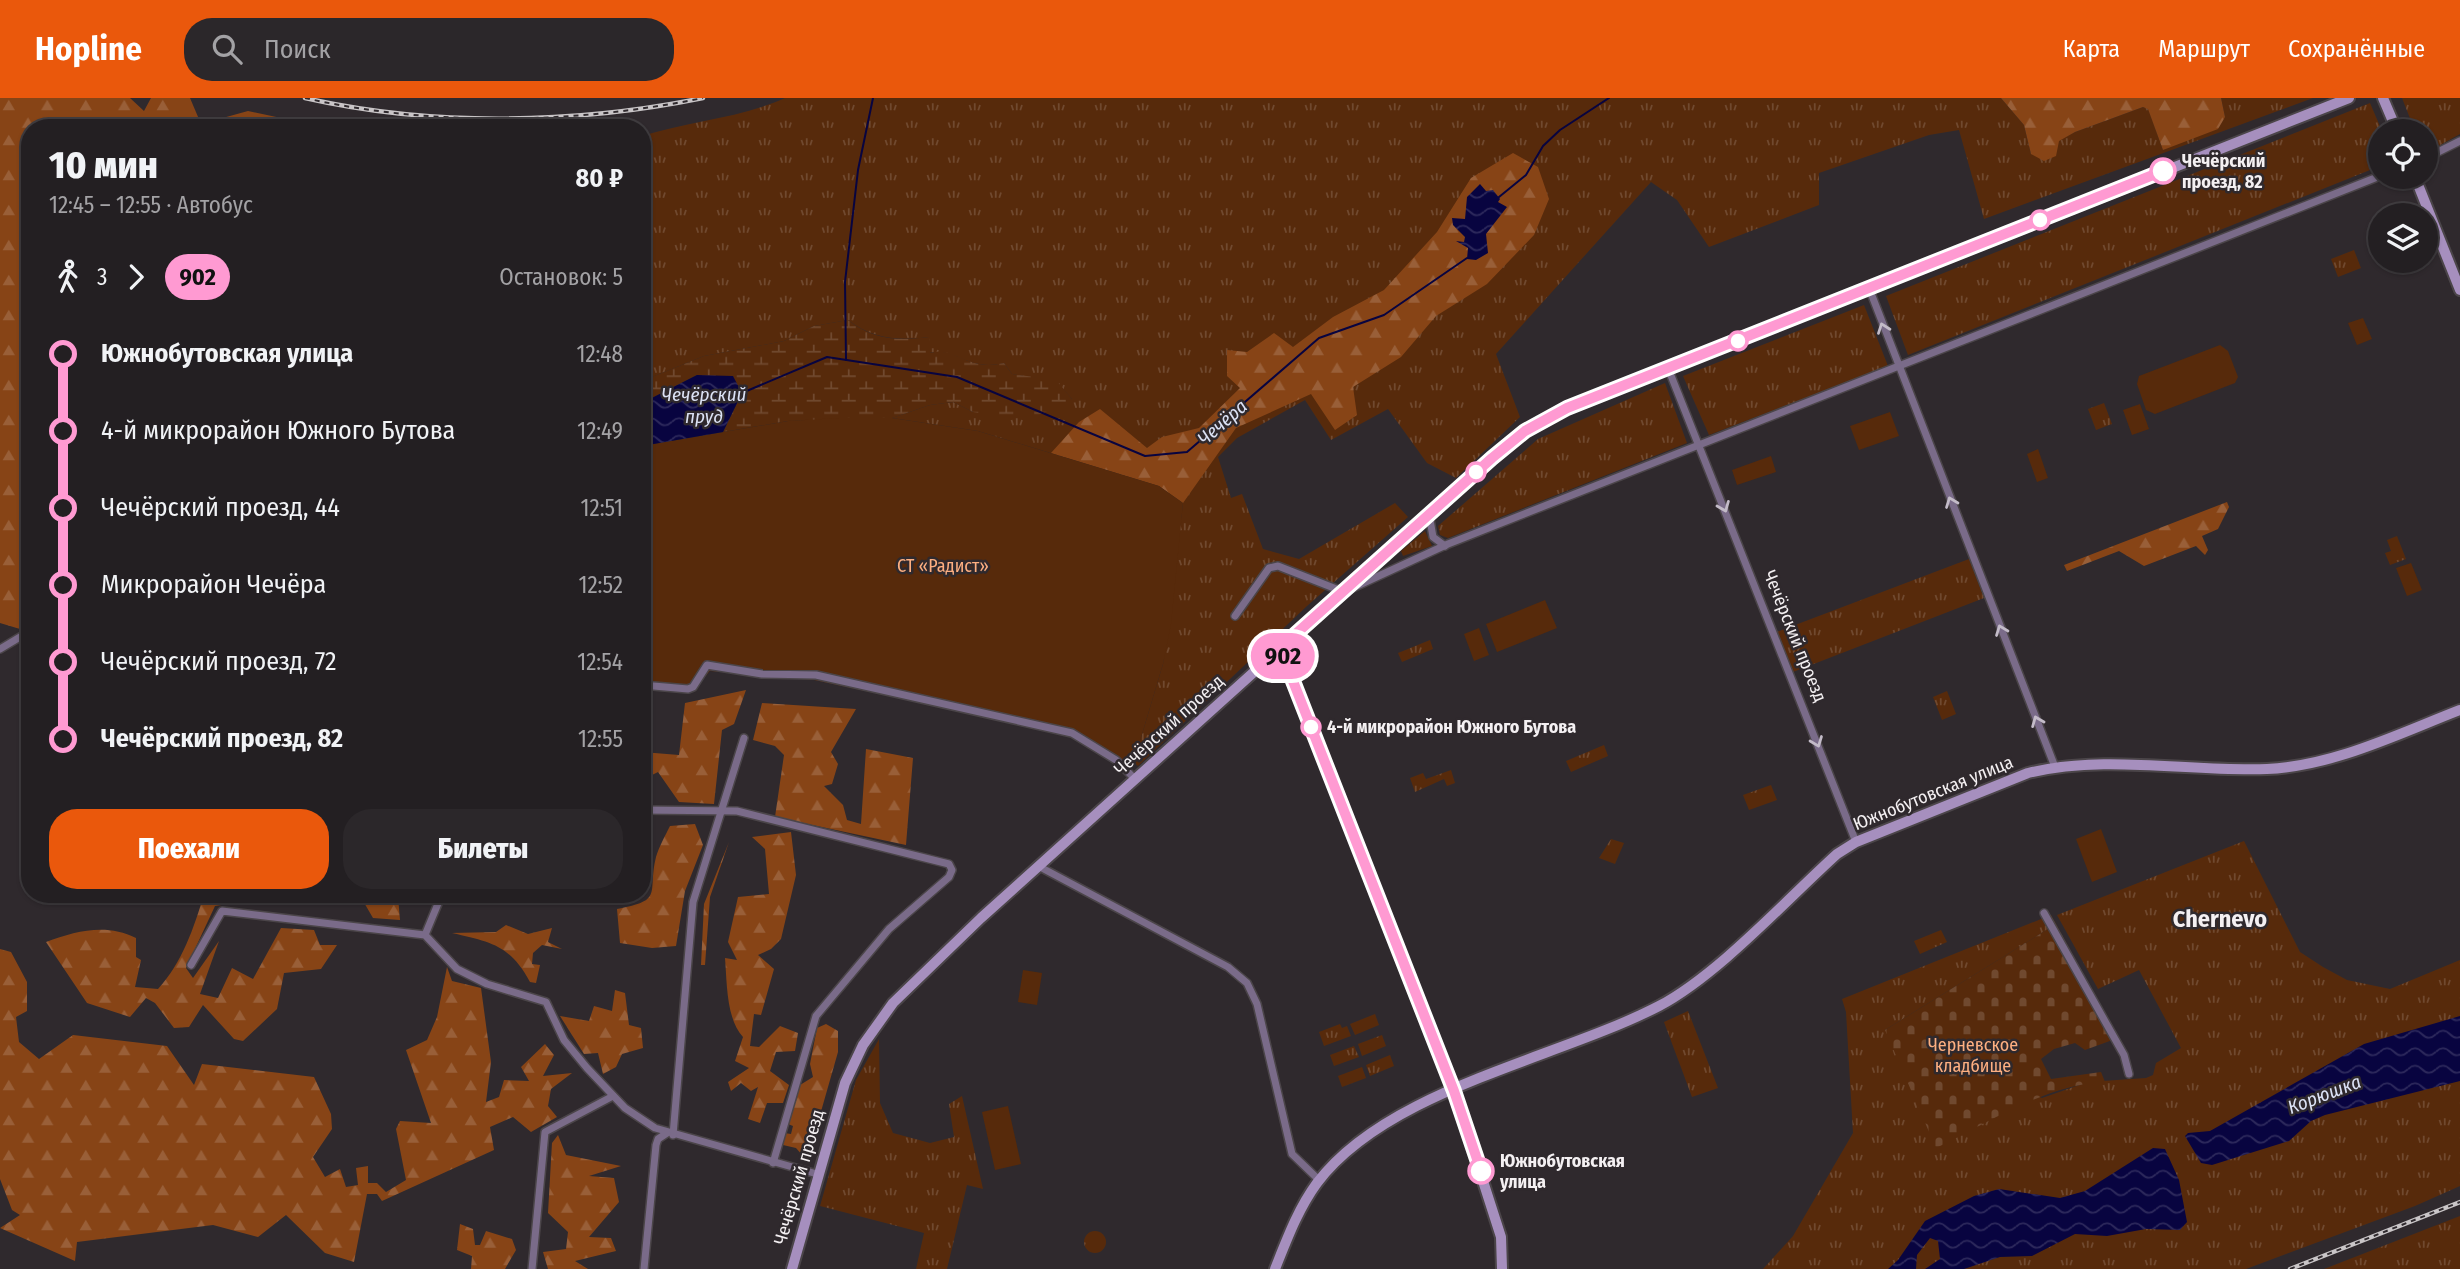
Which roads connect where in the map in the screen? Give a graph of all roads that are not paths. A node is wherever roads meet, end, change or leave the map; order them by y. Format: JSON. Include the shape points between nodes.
{"nodes":[{"id":1,"x":2349,"y":98,"type":"edge"},
{"id":2,"x":2383,"y":98,"type":"edge"},
{"id":3,"x":2392,"y":119,"type":"edge"},
{"id":4,"x":2460,"y":141,"type":"edge"},
{"id":5,"x":2438,"y":152,"type":"edge"},
{"id":6,"x":2368,"y":181,"type":"edge"},
{"id":7,"x":2420,"y":189,"type":"edge"},
{"id":8,"x":1869,"y":288,"type":"junction"},
{"id":9,"x":2460,"y":290,"type":"edge"},
{"id":10,"x":1898,"y":367,"type":"junction"},
{"id":11,"x":1668,"y":368,"type":"junction"},
{"id":12,"x":1699,"y":444,"type":"junction"},
{"id":13,"x":1429,"y":514,"type":"junction"},
{"id":14,"x":1445,"y":546,"type":"junction"},
{"id":15,"x":1344,"y":592,"type":"junction"},
{"id":16,"x":1235,"y":616,"type":"dead end"},
{"id":17,"x":21,"y":636,"type":"edge"},
{"id":18,"x":1280,"y":648,"type":"junction"},
{"id":19,"x":0,"y":649,"type":"edge"},
{"id":20,"x":651,"y":686,"type":"edge"},
{"id":21,"x":2460,"y":710,"type":"edge"},
{"id":22,"x":744,"y":738,"type":"dead end"},
{"id":23,"x":2055,"y":767,"type":"junction"},
{"id":24,"x":1135,"y":779,"type":"junction"},
{"id":25,"x":651,"y":810,"type":"edge"},
{"id":26,"x":722,"y":810,"type":"junction"},
{"id":27,"x":1856,"y":842,"type":"junction"},
{"id":28,"x":1040,"y":867,"type":"junction"},
{"id":29,"x":438,"y":903,"type":"edge"},
{"id":30,"x":2045,"y":913,"type":"dead end"},
{"id":31,"x":425,"y":935,"type":"junction"},
{"id":32,"x":191,"y":965,"type":"dead end"},
{"id":33,"x":2129,"y":1074,"type":"dead end"},
{"id":34,"x":1454,"y":1091,"type":"junction"},
{"id":35,"x":613,"y":1096,"type":"junction"},
{"id":36,"x":670,"y":1134,"type":"junction"},
{"id":37,"x":773,"y":1163,"type":"junction"},
{"id":38,"x":817,"y":1174,"type":"junction"},
{"id":39,"x":1319,"y":1180,"type":"junction"},
{"id":40,"x":795,"y":1268,"type":"edge"},
{"id":41,"x":532,"y":1269,"type":"edge"},
{"id":42,"x":644,"y":1269,"type":"edge"},
{"id":43,"x":1275,"y":1269,"type":"edge"},
{"id":44,"x":1502,"y":1269,"type":"edge"}],
"edges":[{"from":1,"to":8,"type":"street","name":"Чечёрский проезд"},
{"from":2,"to":3,"type":"street"},
{"from":4,"to":5,"type":"street"},
{"from":6,"to":10,"type":"street"},
{"from":7,"to":9,"type":"street"},
{"from":10,"to":8,"type":"street","one_way":true},
{"from":8,"to":11,"type":"street","name":"Чечёрский проезд"},
{"from":10,"to":12,"type":"street"},
{"from":23,"to":10,"type":"street","one_way":true},
{"from":11,"to":12,"type":"street","name":"Чечёрский проезд"},
{"from":11,"to":13,"type":"street","name":"Чечёрский проезд","via":[[1567,408],[1525,431]]},
{"from":12,"to":14,"type":"street"},
{"from":12,"to":27,"type":"street","name":"Чечёрский проезд","one_way":true},
{"from":13,"to":14,"type":"street","via":[[1433,537]]},
{"from":13,"to":15,"type":"street","name":"Чечёрский проезд"},
{"from":14,"to":15,"type":"street"},
{"from":15,"to":16,"type":"street","via":[[1272,566]]},
{"from":15,"to":18,"type":"street","name":"Чечёрский проезд"},
{"from":17,"to":19,"type":"street"},
{"from":18,"to":24,"type":"street","name":"Чечёрский проезд"},
{"from":18,"to":34,"type":"street"},
{"from":20,"to":24,"type":"street","via":[[688,690],[707,666],[816,676],[1072,733]]},
{"from":21,"to":23,"type":"street","name":"Южнобутовская улица","via":[[2307,765],[2266,769],[2112,764]]},
{"from":22,"to":26,"type":"street"},
{"from":23,"to":27,"type":"street","name":"Южнобутовская улица","via":[[2028,773]]},
{"from":24,"to":28,"type":"street","name":"Чечёрский проезд"},
{"from":25,"to":26,"type":"street"},
{"from":26,"to":36,"type":"street","via":[[693,902]]},
{"from":26,"to":37,"type":"street","via":[[949,864],[952,870],[889,929],[816,1016]]},
{"from":27,"to":34,"type":"street","name":"Южнобутовская улица","via":[[1725,957],[1660,1006]]},
{"from":28,"to":38,"type":"street","name":"Чечёрский проезд","via":[[933,961],[884,1014],[845,1083]]},
{"from":28,"to":39,"type":"street","via":[[1228,967],[1247,983],[1258,1004],[1292,1154]]},
{"from":29,"to":31,"type":"street"},
{"from":30,"to":33,"type":"street","via":[[2124,1055]]},
{"from":31,"to":32,"type":"street","via":[[222,911]]},
{"from":31,"to":35,"type":"street","via":[[457,969],[486,984],[546,1002],[564,1040]]},
{"from":34,"to":39,"type":"street","name":"Южнобутовская улица","via":[[1375,1131]]},
{"from":34,"to":44,"type":"street","via":[[1502,1237]]},
{"from":35,"to":36,"type":"street"},
{"from":35,"to":41,"type":"street","via":[[545,1132]]},
{"from":36,"to":37,"type":"street"},
{"from":36,"to":42,"type":"street","via":[[656,1145]]},
{"from":37,"to":38,"type":"street"},
{"from":38,"to":40,"type":"street","name":"Чечёрский проезд"},
{"from":39,"to":43,"type":"street","name":"Южнобутовская улица","via":[[1291,1227]]}]}
